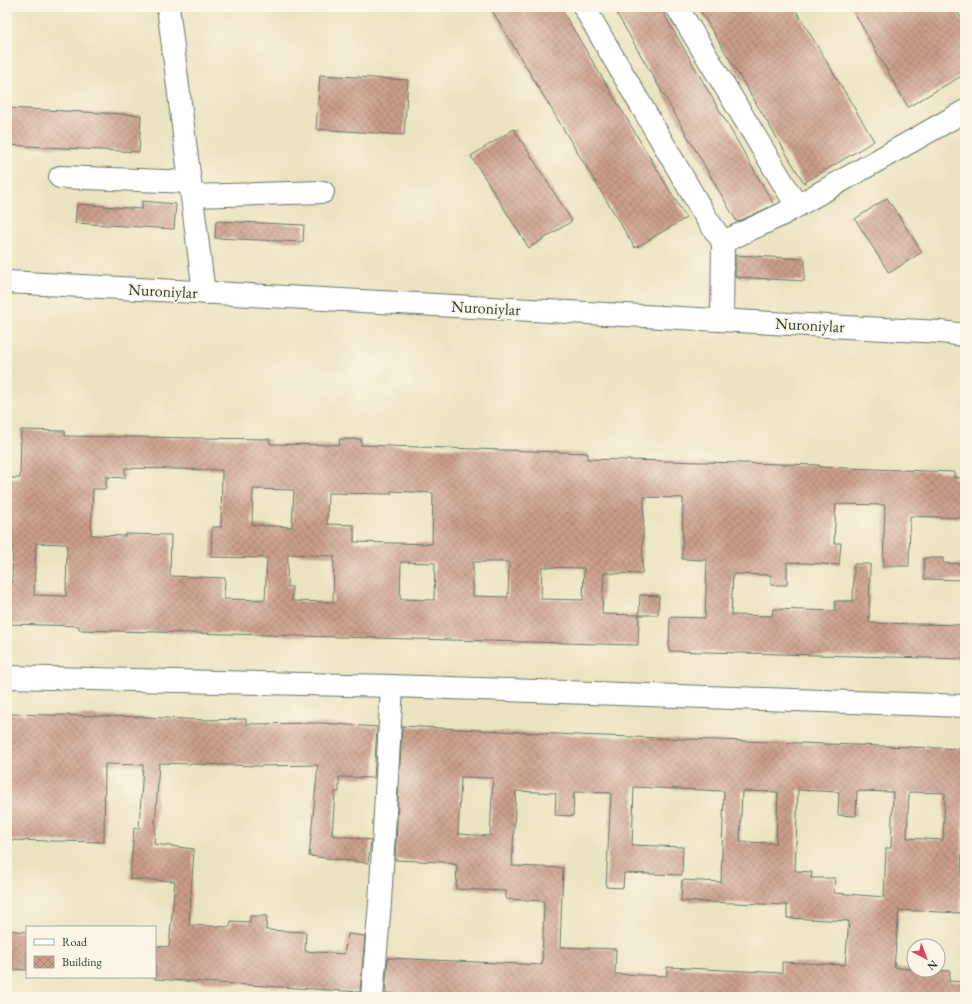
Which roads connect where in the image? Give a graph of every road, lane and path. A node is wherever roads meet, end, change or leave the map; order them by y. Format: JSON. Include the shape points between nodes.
{"nodes":[{"id":1,"x":168,"y":7,"type":"edge"},
{"id":2,"x":584,"y":7,"type":"edge"},
{"id":3,"x":677,"y":7,"type":"edge"},
{"id":4,"x":965,"y":111,"type":"edge"},
{"id":5,"x":60,"y":177,"type":"dead end"},
{"id":6,"x":191,"y":189,"type":"junction"},
{"id":7,"x":323,"y":192,"type":"dead end"},
{"id":8,"x":797,"y":206,"type":"junction"},
{"id":9,"x":723,"y":242,"type":"junction"},
{"id":10,"x":7,"y":282,"type":"edge"},
{"id":11,"x":204,"y":293,"type":"junction"},
{"id":12,"x":722,"y":320,"type":"junction"},
{"id":13,"x":965,"y":335,"type":"edge"},
{"id":14,"x":7,"y":677,"type":"edge"},
{"id":15,"x":392,"y":686,"type":"junction"},
{"id":16,"x":965,"y":706,"type":"edge"},
{"id":17,"x":372,"y":997,"type":"edge"}],
"edges":[{"from":1,"to":6,"type":"street"},
{"from":2,"to":9,"type":"street","via":[[707,219]]},
{"from":3,"to":8,"type":"street"},
{"from":4,"to":8,"type":"street"},
{"from":5,"to":6,"type":"street"},
{"from":6,"to":7,"type":"street"},
{"from":6,"to":11,"type":"street"},
{"from":8,"to":9,"type":"street"},
{"from":9,"to":12,"type":"street"},
{"from":10,"to":11,"type":"street","name":"Nuroniylar"},
{"from":11,"to":12,"type":"street","name":"Nuroniylar"},
{"from":12,"to":13,"type":"street","name":"Nuroniylar"},
{"from":14,"to":15,"type":"street"},
{"from":15,"to":16,"type":"street"},
{"from":15,"to":17,"type":"street"}]}
